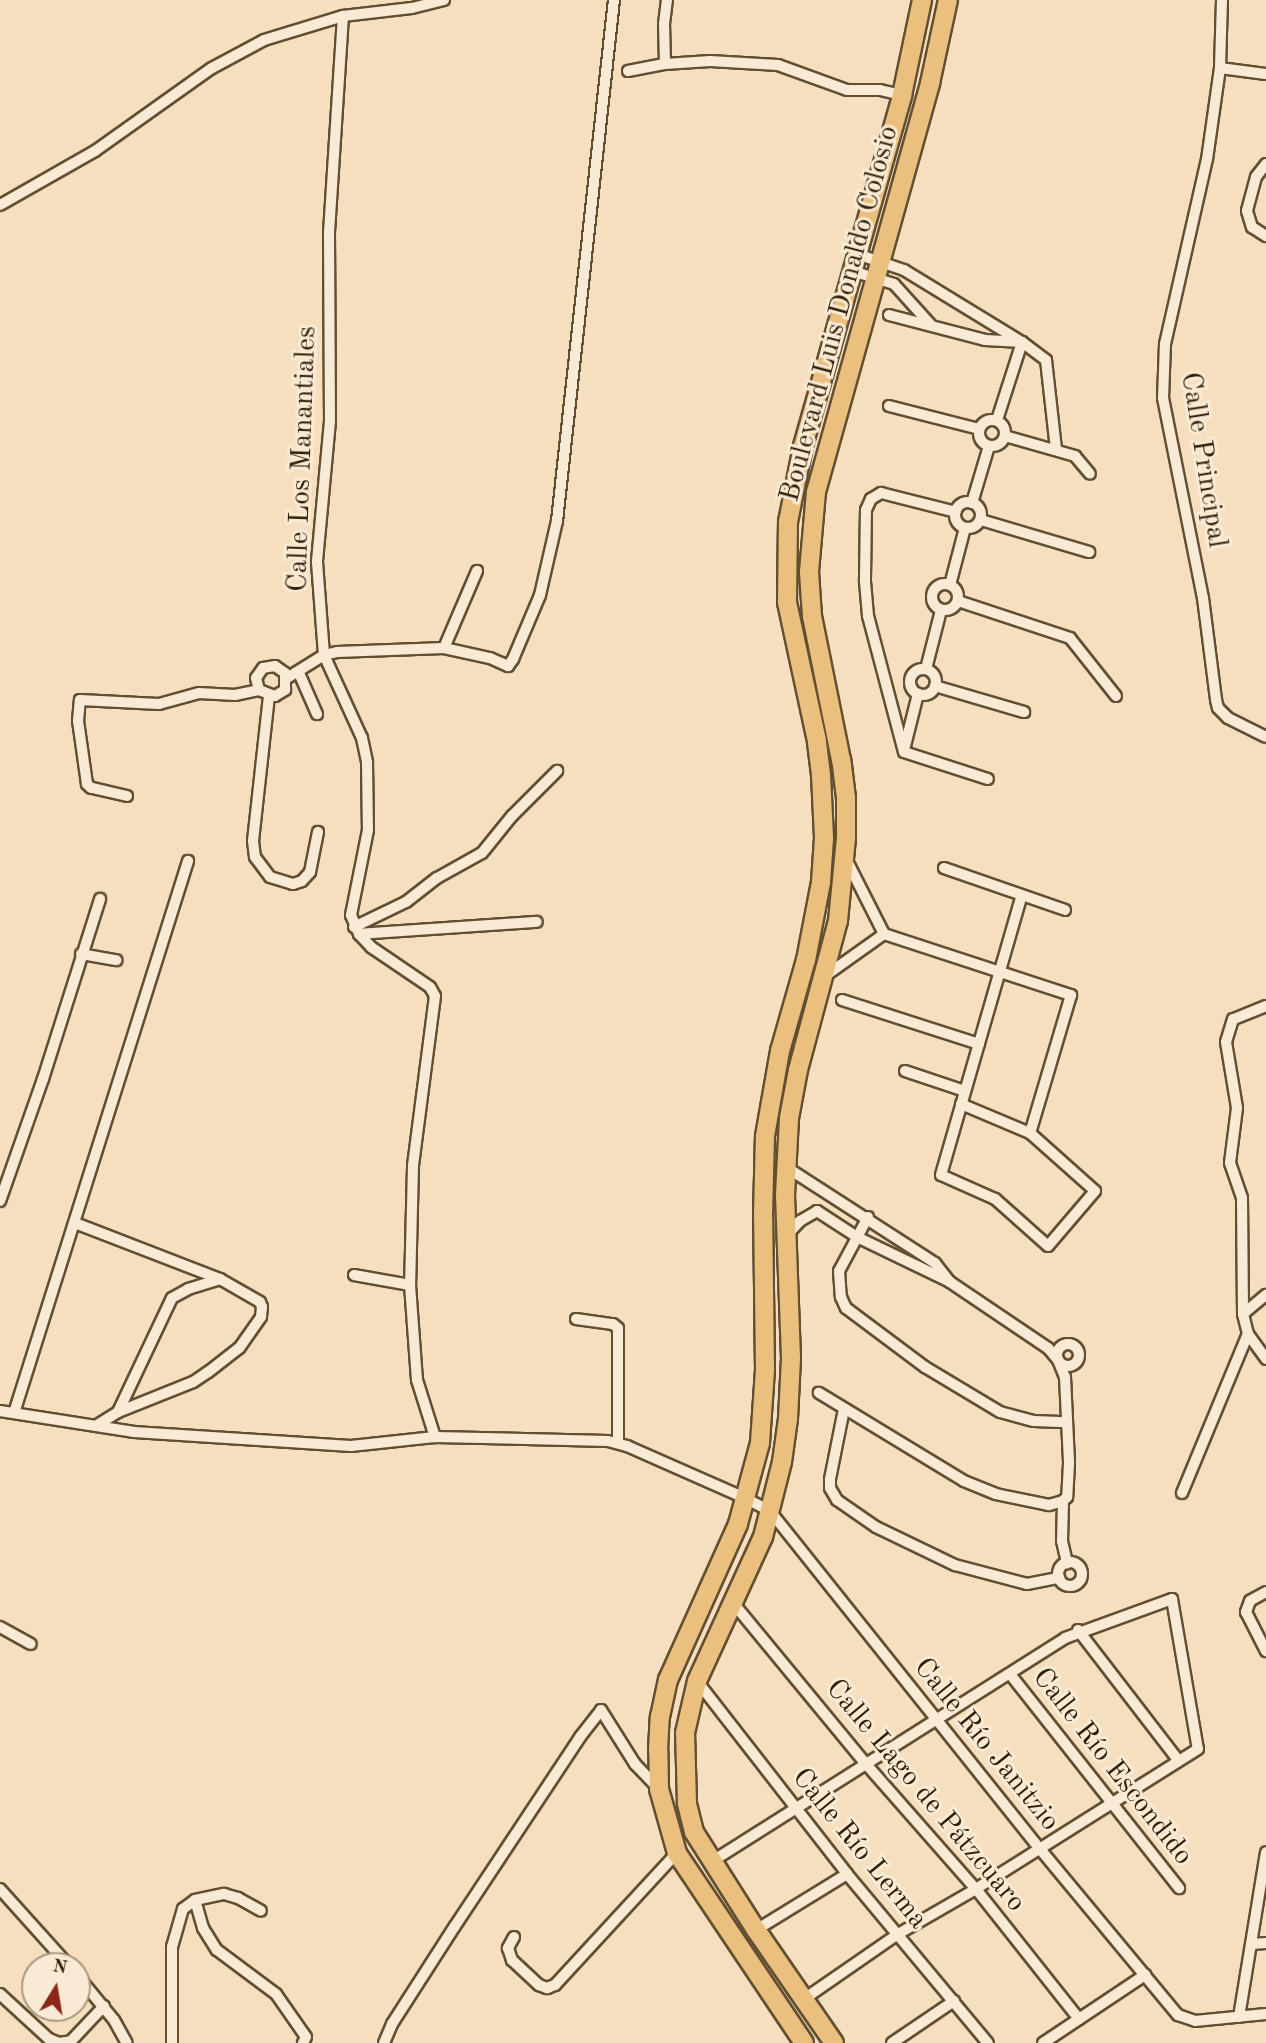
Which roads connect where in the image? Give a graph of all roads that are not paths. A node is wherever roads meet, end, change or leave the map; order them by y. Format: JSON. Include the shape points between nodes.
{"nodes":[{"id":1,"x":444,"y":0,"type":"edge"},
{"id":2,"x":614,"y":0,"type":"edge"},
{"id":3,"x":667,"y":0,"type":"edge"},
{"id":4,"x":922,"y":0,"type":"edge"},
{"id":5,"x":948,"y":0,"type":"edge"},
{"id":6,"x":1222,"y":0,"type":"edge"},
{"id":7,"x":343,"y":16,"type":"junction"},
{"id":8,"x":665,"y":64,"type":"junction"},
{"id":9,"x":1220,"y":68,"type":"junction"},
{"id":10,"x":628,"y":71,"type":"dead end"},
{"id":11,"x":1266,"y":74,"type":"edge"},
{"id":12,"x":902,"y":95,"type":"junction"},
{"id":13,"x":1266,"y":164,"type":"edge"},
{"id":14,"x":0,"y":205,"type":"edge"},
{"id":15,"x":1266,"y":236,"type":"edge"},
{"id":16,"x":854,"y":262,"type":"junction"},
{"id":17,"x":877,"y":269,"type":"junction"},
{"id":18,"x":889,"y":315,"type":"dead end"},
{"id":19,"x":930,"y":324,"type":"junction"},
{"id":20,"x":1022,"y":342,"type":"junction"},
{"id":21,"x":890,"y":407,"type":"dead end"},
{"id":22,"x":997,"y":420,"type":"junction"},
{"id":23,"x":979,"y":429,"type":"junction"},
{"id":24,"x":1005,"y":436,"type":"junction"},
{"id":25,"x":989,"y":446,"type":"junction"},
{"id":26,"x":1056,"y":449,"type":"junction"},
{"id":27,"x":1090,"y":474,"type":"dead end"},
{"id":28,"x":972,"y":503,"type":"junction"},
{"id":29,"x":956,"y":512,"type":"junction"},
{"id":30,"x":981,"y":520,"type":"junction"},
{"id":31,"x":965,"y":528,"type":"junction"},
{"id":32,"x":1089,"y":552,"type":"dead end"},
{"id":33,"x":477,"y":571,"type":"dead end"},
{"id":34,"x":950,"y":585,"type":"junction"},
{"id":35,"x":958,"y":601,"type":"junction"},
{"id":36,"x":941,"y":610,"type":"junction"},
{"id":37,"x":444,"y":648,"type":"junction"},
{"id":38,"x":324,"y":655,"type":"junction"},
{"id":39,"x":926,"y":669,"type":"junction"},
{"id":40,"x":299,"y":673,"type":"junction"},
{"id":41,"x":287,"y":678,"type":"junction"},
{"id":42,"x":935,"y":686,"type":"junction"},
{"id":43,"x":264,"y":693,"type":"junction"},
{"id":44,"x":918,"y":694,"type":"junction"},
{"id":45,"x":1116,"y":696,"type":"dead end"},
{"id":46,"x":1024,"y":712,"type":"dead end"},
{"id":47,"x":317,"y":714,"type":"dead end"},
{"id":48,"x":1266,"y":737,"type":"edge"},
{"id":49,"x":904,"y":752,"type":"junction"},
{"id":50,"x":557,"y":771,"type":"dead end"},
{"id":51,"x":988,"y":779,"type":"dead end"},
{"id":52,"x":128,"y":796,"type":"dead end"},
{"id":53,"x":318,"y":832,"type":"dead end"},
{"id":54,"x":845,"y":857,"type":"junction"},
{"id":55,"x":188,"y":861,"type":"dead end"},
{"id":56,"x":944,"y":868,"type":"dead end"},
{"id":57,"x":1021,"y":897,"type":"junction"},
{"id":58,"x":100,"y":899,"type":"dead end"},
{"id":59,"x":1065,"y":910,"type":"dead end"},
{"id":60,"x":537,"y":922,"type":"dead end"},
{"id":61,"x":356,"y":931,"type":"junction"},
{"id":62,"x":884,"y":934,"type":"junction"},
{"id":63,"x":81,"y":954,"type":"junction"},
{"id":64,"x":116,"y":960,"type":"dead end"},
{"id":65,"x":1000,"y":971,"type":"junction"},
{"id":66,"x":825,"y":976,"type":"junction"},
{"id":67,"x":842,"y":1000,"type":"dead end"},
{"id":68,"x":1266,"y":1006,"type":"edge"},
{"id":69,"x":979,"y":1044,"type":"junction"},
{"id":70,"x":905,"y":1070,"type":"dead end"},
{"id":71,"x":965,"y":1091,"type":"junction"},
{"id":72,"x":961,"y":1104,"type":"junction"},
{"id":73,"x":1031,"y":1133,"type":"junction"},
{"id":74,"x":786,"y":1167,"type":"junction"},
{"id":75,"x":828,"y":1193,"type":"junction"},
{"id":76,"x":0,"y":1200,"type":"edge"},
{"id":77,"x":817,"y":1211,"type":"junction"},
{"id":78,"x":868,"y":1217,"type":"junction"},
{"id":79,"x":75,"y":1223,"type":"junction"},
{"id":80,"x":786,"y":1236,"type":"junction"},
{"id":81,"x":858,"y":1237,"type":"junction"},
{"id":82,"x":354,"y":1275,"type":"dead end"},
{"id":83,"x":220,"y":1279,"type":"junction"},
{"id":84,"x":950,"y":1282,"type":"junction"},
{"id":85,"x":410,"y":1285,"type":"junction"},
{"id":86,"x":1266,"y":1295,"type":"edge"},
{"id":87,"x":1243,"y":1314,"type":"junction"},
{"id":88,"x":576,"y":1319,"type":"dead end"},
{"id":89,"x":1248,"y":1334,"type":"junction"},
{"id":90,"x":1266,"y":1359,"type":"edge"},
{"id":91,"x":819,"y":1393,"type":"dead end"},
{"id":92,"x":844,"y":1409,"type":"junction"},
{"id":93,"x":0,"y":1411,"type":"edge"},
{"id":94,"x":118,"y":1412,"type":"junction"},
{"id":95,"x":14,"y":1413,"type":"junction"},
{"id":96,"x":1067,"y":1422,"type":"junction"},
{"id":97,"x":97,"y":1425,"type":"junction"},
{"id":98,"x":435,"y":1437,"type":"junction"},
{"id":99,"x":618,"y":1443,"type":"junction"},
{"id":100,"x":1182,"y":1493,"type":"dead end"},
{"id":101,"x":747,"y":1499,"type":"junction"},
{"id":102,"x":1063,"y":1502,"type":"junction"},
{"id":103,"x":770,"y":1511,"type":"junction"},
{"id":104,"x":1067,"y":1563,"type":"junction"},
{"id":105,"x":1059,"y":1578,"type":"junction"},
{"id":106,"x":1266,"y":1592,"type":"edge"},
{"id":107,"x":734,"y":1604,"type":"junction"},
{"id":108,"x":0,"y":1627,"type":"edge"},
{"id":109,"x":1078,"y":1630,"type":"junction"},
{"id":110,"x":31,"y":1644,"type":"dead end"},
{"id":111,"x":1266,"y":1651,"type":"edge"},
{"id":112,"x":1010,"y":1674,"type":"junction"},
{"id":113,"x":697,"y":1681,"type":"junction"},
{"id":114,"x":936,"y":1719,"type":"junction"},
{"id":115,"x":1178,"y":1761,"type":"junction"},
{"id":116,"x":866,"y":1764,"type":"junction"},
{"id":117,"x":659,"y":1789,"type":"junction"},
{"id":118,"x":1111,"y":1802,"type":"junction"},
{"id":119,"x":796,"y":1809,"type":"junction"},
{"id":120,"x":1040,"y":1849,"type":"junction"},
{"id":121,"x":1266,"y":1852,"type":"edge"},
{"id":122,"x":677,"y":1853,"type":"junction"},
{"id":123,"x":711,"y":1862,"type":"junction"},
{"id":124,"x":847,"y":1874,"type":"junction"},
{"id":125,"x":1179,"y":1888,"type":"dead end"},
{"id":126,"x":0,"y":1889,"type":"edge"},
{"id":127,"x":976,"y":1889,"type":"junction"},
{"id":128,"x":195,"y":1900,"type":"junction"},
{"id":129,"x":261,"y":1911,"type":"dead end"},
{"id":130,"x":756,"y":1930,"type":"junction"},
{"id":131,"x":898,"y":1934,"type":"junction"},
{"id":132,"x":514,"y":1937,"type":"dead end"},
{"id":133,"x":1266,"y":1943,"type":"edge"},
{"id":134,"x":1251,"y":1944,"type":"junction"},
{"id":135,"x":56,"y":1952,"type":"edge"},
{"id":136,"x":1145,"y":1975,"type":"junction"},
{"id":137,"x":91,"y":1991,"type":"edge"},
{"id":138,"x":0,"y":1994,"type":"edge"},
{"id":139,"x":804,"y":1999,"type":"junction"},
{"id":140,"x":954,"y":2001,"type":"junction"},
{"id":141,"x":104,"y":2006,"type":"junction"},
{"id":142,"x":1266,"y":2014,"type":"edge"},
{"id":143,"x":1239,"y":2017,"type":"junction"},
{"id":144,"x":1079,"y":2019,"type":"junction"},
{"id":145,"x":305,"y":2040,"type":"edge"},
{"id":146,"x":127,"y":2043,"type":"edge"},
{"id":147,"x":172,"y":2043,"type":"edge"},
{"id":148,"x":384,"y":2043,"type":"edge"},
{"id":149,"x":804,"y":2043,"type":"edge"},
{"id":150,"x":834,"y":2043,"type":"edge"},
{"id":151,"x":892,"y":2043,"type":"edge"},
{"id":152,"x":988,"y":2043,"type":"edge"},
{"id":153,"x":1042,"y":2043,"type":"edge"}],
"edges":[{"from":1,"to":7,"type":"street"},
{"from":2,"to":37,"type":"street","via":[[552,551],[532,617],[508,666]]},
{"from":3,"to":8,"type":"street"},
{"from":4,"to":12,"type":"main road","name":"Boulevard Luis Donaldo Colosio"},
{"from":5,"to":17,"type":"main road","name":"Boulevard Luis Donaldo Colosio","via":[[930,83]]},
{"from":6,"to":9,"type":"street","name":"Calle Principal"},
{"from":7,"to":14,"type":"street","via":[[264,40],[234,55],[95,151]]},
{"from":7,"to":38,"type":"street","name":"Calle Los Manantiales","via":[[329,232],[330,421],[317,543]]},
{"from":8,"to":10,"type":"street"},
{"from":8,"to":12,"type":"street","via":[[778,65],[847,90]]},
{"from":9,"to":11,"type":"street"},
{"from":9,"to":48,"type":"street","name":"Calle Principal","via":[[1207,159],[1166,344],[1163,398],[1203,598],[1218,708]]},
{"from":12,"to":16,"type":"main road","name":"Boulevard Luis Donaldo Colosio"},
{"from":13,"to":15,"type":"street","via":[[1256,177],[1247,211],[1252,227]]},
{"from":16,"to":17,"type":"street"},
{"from":16,"to":17,"type":"street"},
{"from":16,"to":101,"type":"main road","name":"Boulevard Luis Donaldo Colosio","via":[[803,446],[788,522],[787,602],[817,741],[824,838],[816,915],[780,1051],[765,1136],[764,1404]]},
{"from":17,"to":19,"type":"street"},
{"from":17,"to":20,"type":"street","via":[[904,270]]},
{"from":17,"to":54,"type":"main road","name":"Boulevard Luis Donaldo Colosio","via":[[819,480],[810,546],[812,616],[846,798]]},
{"from":18,"to":19,"type":"street"},
{"from":19,"to":20,"type":"street","via":[[985,341]]},
{"from":20,"to":22,"type":"street"},
{"from":20,"to":26,"type":"street","via":[[1048,365]]},
{"from":21,"to":23,"type":"street"},
{"from":22,"to":23,"type":"street","via":[[986,421]]},
{"from":22,"to":24,"type":"street","via":[[1004,426]]},
{"from":23,"to":25,"type":"street","via":[[981,440]]},
{"from":24,"to":25,"type":"street","via":[[998,445]]},
{"from":24,"to":26,"type":"street"},
{"from":25,"to":28,"type":"street"},
{"from":26,"to":27,"type":"street","via":[[1079,459]]},
{"from":28,"to":29,"type":"street","via":[[962,504]]},
{"from":28,"to":30,"type":"street","via":[[980,509]]},
{"from":29,"to":31,"type":"street","via":[[957,522]]},
{"from":29,"to":49,"type":"street","via":[[881,494],[871,499],[866,510],[868,616]]},
{"from":30,"to":31,"type":"street","via":[[975,527]]},
{"from":30,"to":32,"type":"street"},
{"from":31,"to":34,"type":"street"},
{"from":33,"to":37,"type":"street"},
{"from":34,"to":35,"type":"street"},
{"from":34,"to":36,"type":"street","via":[[933,591],[932,600]]},
{"from":35,"to":36,"type":"street","via":[[953,608]]},
{"from":35,"to":45,"type":"street","via":[[1070,638]]},
{"from":36,"to":39,"type":"street"},
{"from":37,"to":38,"type":"street"},
{"from":38,"to":40,"type":"street"},
{"from":38,"to":61,"type":"street","name":"Calle Los Manantiales","via":[[366,749],[368,830],[351,905]]},
{"from":39,"to":42,"type":"street","via":[[935,678]]},
{"from":39,"to":44,"type":"street","via":[[910,678],[911,688]]},
{"from":40,"to":41,"type":"street"},
{"from":40,"to":47,"type":"street"},
{"from":41,"to":43,"type":"street","via":[[285,690]]},
{"from":41,"to":43,"type":"street","via":[[281,668],[269,666],[259,672]]},
{"from":42,"to":44,"type":"street"},
{"from":42,"to":46,"type":"street"},
{"from":43,"to":52,"type":"street","via":[[199,693],[159,704],[80,700],[86,784]]},
{"from":43,"to":53,"type":"street","via":[[255,857],[270,877],[293,884],[302,881],[310,872]]},
{"from":44,"to":49,"type":"street"},
{"from":49,"to":51,"type":"street"},
{"from":50,"to":61,"type":"street","via":[[482,853]]},
{"from":54,"to":62,"type":"street"},
{"from":54,"to":66,"type":"main road","name":"Boulevard Luis Donaldo Colosio","via":[[838,921]]},
{"from":55,"to":79,"type":"street"},
{"from":56,"to":57,"type":"street"},
{"from":57,"to":59,"type":"street"},
{"from":57,"to":65,"type":"street"},
{"from":58,"to":63,"type":"street"},
{"from":60,"to":61,"type":"street"},
{"from":61,"to":85,"type":"street","via":[[371,947],[430,987],[435,996],[413,1166]]},
{"from":62,"to":65,"type":"street"},
{"from":62,"to":66,"type":"street"},
{"from":63,"to":64,"type":"street"},
{"from":63,"to":76,"type":"street"},
{"from":65,"to":69,"type":"street"},
{"from":65,"to":73,"type":"street","via":[[1071,995]]},
{"from":66,"to":74,"type":"main road","name":"Boulevard Luis Donaldo Colosio","via":[[798,1070]]},
{"from":67,"to":69,"type":"street"},
{"from":68,"to":87,"type":"street","via":[[1233,1019],[1226,1042],[1237,1108],[1230,1163],[1242,1198]]},
{"from":69,"to":71,"type":"street"},
{"from":70,"to":71,"type":"street"},
{"from":71,"to":72,"type":"street"},
{"from":72,"to":73,"type":"street"},
{"from":72,"to":73,"type":"street","via":[[941,1175],[995,1199],[1048,1246],[1095,1191]]},
{"from":74,"to":75,"type":"street"},
{"from":74,"to":80,"type":"main road","name":"Boulevard Luis Donaldo Colosio"},
{"from":75,"to":77,"type":"street"},
{"from":75,"to":78,"type":"street"},
{"from":77,"to":80,"type":"street"},
{"from":77,"to":81,"type":"street"},
{"from":78,"to":81,"type":"street"},
{"from":78,"to":84,"type":"street","via":[[942,1268]]},
{"from":79,"to":83,"type":"street"},
{"from":79,"to":95,"type":"street"},
{"from":80,"to":103,"type":"main road","name":"Boulevard Luis Donaldo Colosio","via":[[791,1387],[782,1462]]},
{"from":81,"to":84,"type":"street"},
{"from":81,"to":96,"type":"street","via":[[839,1271],[839,1284],[846,1308],[862,1323],[1000,1412],[1034,1421]]},
{"from":82,"to":85,"type":"street"},
{"from":83,"to":94,"type":"street","via":[[172,1298]]},
{"from":83,"to":94,"type":"street","via":[[262,1307],[261,1317],[239,1348],[193,1382]]},
{"from":84,"to":96,"type":"street","via":[[1048,1348],[1065,1377]]},
{"from":85,"to":98,"type":"street","via":[[417,1380]]},
{"from":86,"to":87,"type":"street"},
{"from":87,"to":89,"type":"street"},
{"from":88,"to":99,"type":"street","via":[[618,1328]]},
{"from":89,"to":90,"type":"street"},
{"from":89,"to":100,"type":"street"},
{"from":91,"to":92,"type":"street"},
{"from":92,"to":102,"type":"street","via":[[964,1481],[996,1494],[1049,1505]]},
{"from":92,"to":105,"type":"street","via":[[830,1479],[837,1500],[876,1527],[955,1565],[1027,1584]]},
{"from":93,"to":95,"type":"street"},
{"from":94,"to":97,"type":"street"},
{"from":95,"to":97,"type":"street"},
{"from":96,"to":102,"type":"street","via":[[1069,1463]]},
{"from":97,"to":98,"type":"street","via":[[134,1432],[351,1446]]},
{"from":98,"to":99,"type":"street"},
{"from":99,"to":101,"type":"street","name":"Calle Río Janitzio"},
{"from":101,"to":103,"type":"street","name":"Calle Río Janitzio"},
{"from":101,"to":117,"type":"main road","name":"Boulevard Luis Donaldo Colosio","via":[[668,1680],[660,1717]]},
{"from":102,"to":104,"type":"street","via":[[1062,1541]]},
{"from":103,"to":107,"type":"main road","name":"Boulevard Luis Donaldo Colosio"},
{"from":103,"to":114,"type":"street","name":"Calle Río Janitzio"},
{"from":104,"to":105,"type":"street","via":[[1059,1570]]},
{"from":104,"to":105,"type":"street","via":[[1081,1569],[1080,1580],[1071,1586]]},
{"from":106,"to":111,"type":"street","via":[[1250,1601],[1246,1612]]},
{"from":107,"to":113,"type":"main road","name":"Boulevard Luis Donaldo Colosio"},
{"from":107,"to":116,"type":"street","name":"Calle Lago de Pátzcuaro"},
{"from":108,"to":110,"type":"street"},
{"from":109,"to":112,"type":"street"},
{"from":109,"to":115,"type":"street"},
{"from":109,"to":115,"type":"street","via":[[1172,1599],[1198,1749]]},
{"from":112,"to":114,"type":"street"},
{"from":112,"to":118,"type":"street","name":"Calle Río Escondido"},
{"from":113,"to":119,"type":"street","name":"Calle Río Lerma"},
{"from":113,"to":123,"type":"main road","name":"Boulevard Luis Donaldo Colosio","via":[[685,1733],[685,1790],[694,1832]]},
{"from":114,"to":116,"type":"street"},
{"from":114,"to":120,"type":"street","name":"Calle Río Janitzio"},
{"from":115,"to":118,"type":"street"},
{"from":116,"to":119,"type":"street"},
{"from":116,"to":127,"type":"street","name":"Calle Lago de Pátzcuaro"},
{"from":117,"to":122,"type":"main road","name":"Boulevard Luis Donaldo Colosio"},
{"from":117,"to":148,"type":"street","via":[[635,1764],[601,1710],[448,1937]]},
{"from":118,"to":120,"type":"street"},
{"from":118,"to":125,"type":"street","name":"Calle Río Escondido"},
{"from":119,"to":123,"type":"street"},
{"from":119,"to":124,"type":"street","name":"Calle Río Lerma"},
{"from":120,"to":127,"type":"street"},
{"from":120,"to":136,"type":"street","name":"Calle Río Janitzio"},
{"from":121,"to":134,"type":"street"},
{"from":122,"to":132,"type":"street","via":[[555,1985],[539,1985],[512,1960],[508,1948]]},
{"from":122,"to":149,"type":"main road","name":"Boulevard Luis Donaldo Colosio"},
{"from":123,"to":130,"type":"main road","name":"Boulevard Luis Donaldo Colosio"},
{"from":124,"to":130,"type":"street"},
{"from":124,"to":131,"type":"street","name":"Calle Río Lerma"},
{"from":126,"to":135,"type":"street"},
{"from":127,"to":131,"type":"street"},
{"from":127,"to":144,"type":"street","name":"Calle Lago de Pátzcuaro"},
{"from":128,"to":129,"type":"street","via":[[224,1894]]},
{"from":128,"to":145,"type":"street","via":[[203,1927],[217,1950],[276,1994]]},
{"from":128,"to":147,"type":"street","via":[[183,1909],[172,1947]]},
{"from":130,"to":139,"type":"main road","name":"Boulevard Luis Donaldo Colosio"},
{"from":131,"to":139,"type":"street"},
{"from":131,"to":140,"type":"street","name":"Calle Río Lerma"},
{"from":133,"to":134,"type":"street"},
{"from":134,"to":143,"type":"street"},
{"from":136,"to":143,"type":"street","name":"Calle Río Janitzio","via":[[1178,2015],[1189,2020]]},
{"from":136,"to":144,"type":"street"},
{"from":137,"to":141,"type":"street"},
{"from":138,"to":141,"type":"street","via":[[59,2043],[71,2040]]},
{"from":139,"to":150,"type":"main road","name":"Boulevard Luis Donaldo Colosio"},
{"from":140,"to":151,"type":"street"},
{"from":140,"to":152,"type":"street","name":"Calle Río Lerma"},
{"from":141,"to":146,"type":"street"},
{"from":142,"to":143,"type":"street"},
{"from":144,"to":153,"type":"street"}]}
